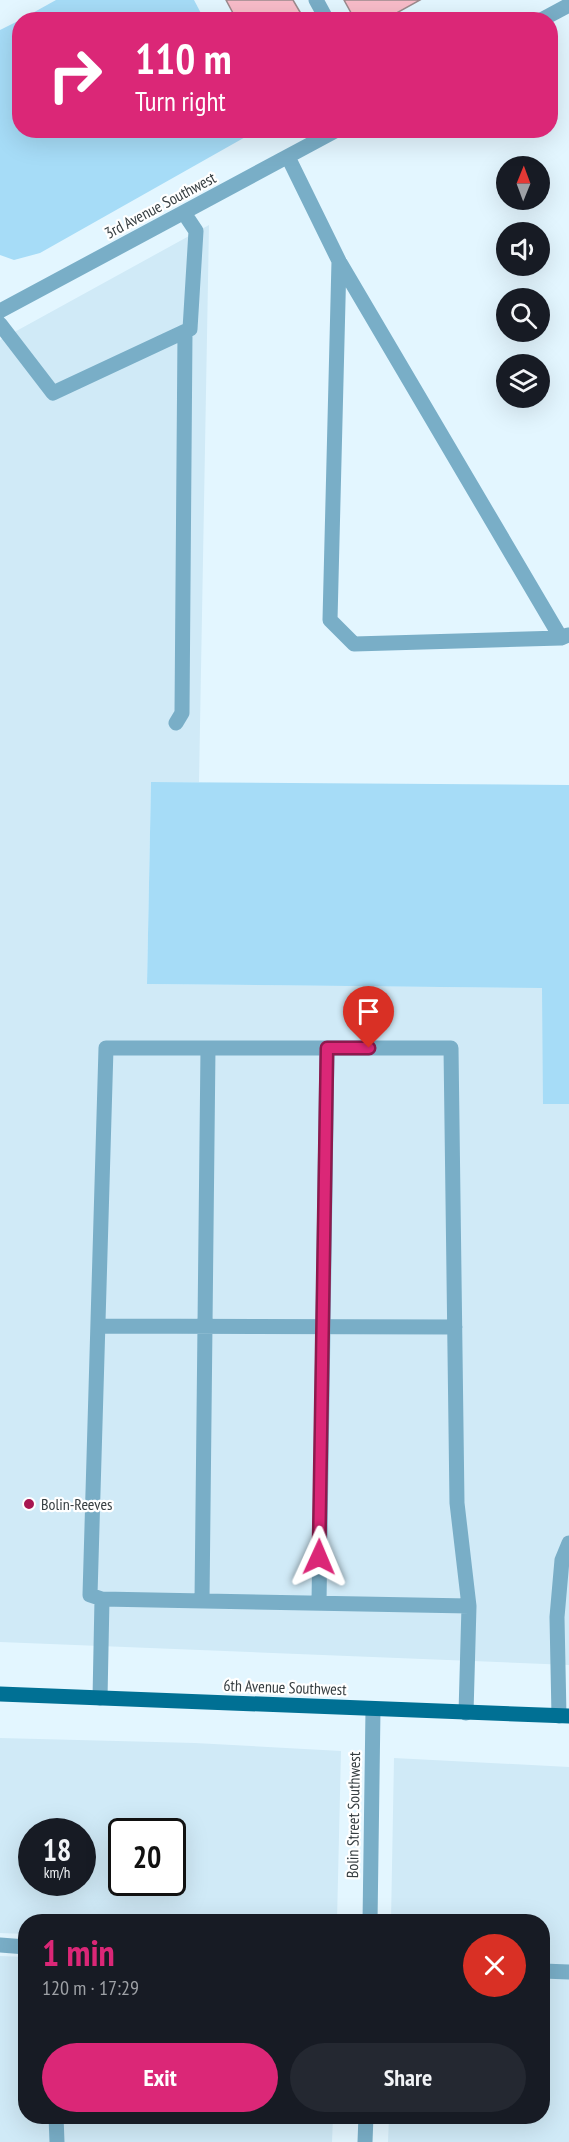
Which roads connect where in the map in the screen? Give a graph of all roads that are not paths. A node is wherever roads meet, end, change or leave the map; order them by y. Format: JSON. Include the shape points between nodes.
{"nodes":[{"id":1,"x":322,"y":138,"type":"edge"},
{"id":2,"x":288,"y":157,"type":"junction"},
{"id":3,"x":184,"y":213,"type":"junction"},
{"id":4,"x":339,"y":261,"type":"junction"},
{"id":5,"x":0,"y":311,"type":"edge"},
{"id":6,"x":0,"y":324,"type":"edge"},
{"id":7,"x":185,"y":332,"type":"junction"},
{"id":8,"x":565,"y":636,"type":"edge"},
{"id":9,"x":176,"y":723,"type":"dead end"},
{"id":10,"x":208,"y":1048,"type":"junction"},
{"id":11,"x":327,"y":1048,"type":"junction"},
{"id":12,"x":98,"y":1326,"type":"junction"},
{"id":13,"x":204,"y":1327,"type":"junction"},
{"id":14,"x":323,"y":1327,"type":"junction"},
{"id":15,"x":456,"y":1327,"type":"junction"},
{"id":16,"x":569,"y":1543,"type":"edge"},
{"id":17,"x":102,"y":1599,"type":"junction"},
{"id":18,"x":202,"y":1601,"type":"junction"},
{"id":19,"x":319,"y":1603,"type":"junction"},
{"id":20,"x":469,"y":1606,"type":"junction"},
{"id":21,"x":0,"y":1694,"type":"edge"},
{"id":22,"x":100,"y":1698,"type":"junction"},
{"id":23,"x":373,"y":1709,"type":"junction"},
{"id":24,"x":466,"y":1713,"type":"junction"},
{"id":25,"x":564,"y":1716,"type":"edge"},
{"id":26,"x":370,"y":1914,"type":"edge"},
{"id":27,"x":0,"y":1945,"type":"edge"},
{"id":28,"x":18,"y":1946,"type":"edge"},
{"id":29,"x":550,"y":1971,"type":"edge"},
{"id":30,"x":569,"y":1972,"type":"edge"},
{"id":31,"x":56,"y":2124,"type":"edge"},
{"id":32,"x":366,"y":2124,"type":"edge"},
{"id":33,"x":57,"y":2142,"type":"edge"},
{"id":34,"x":366,"y":2142,"type":"edge"}],
"edges":[{"from":1,"to":2,"type":"street","name":"3rd Avenue Southwest"},
{"from":2,"to":3,"type":"street","name":"3rd Avenue Southwest"},
{"from":2,"to":4,"type":"street"},
{"from":3,"to":5,"type":"street","name":"3rd Avenue Southwest"},
{"from":3,"to":7,"type":"street","via":[[196,231],[190,330]]},
{"from":4,"to":8,"type":"street"},
{"from":4,"to":8,"type":"street","via":[[330,620],[354,644]]},
{"from":6,"to":7,"type":"street","via":[[53,393]]},
{"from":7,"to":9,"type":"street","via":[[184,645],[182,713]]},
{"from":10,"to":11,"type":"street"},
{"from":10,"to":12,"type":"street","via":[[106,1048]]},
{"from":10,"to":13,"type":"street"},
{"from":11,"to":14,"type":"street"},
{"from":11,"to":15,"type":"street","via":[[451,1048]]},
{"from":12,"to":13,"type":"street"},
{"from":12,"to":17,"type":"street","via":[[90,1595]]},
{"from":13,"to":14,"type":"street"},
{"from":13,"to":18,"type":"street"},
{"from":14,"to":15,"type":"street"},
{"from":14,"to":19,"type":"street"},
{"from":15,"to":20,"type":"street","via":[[458,1503]]},
{"from":16,"to":25,"type":"street","via":[[562,1560],[557,1617]]},
{"from":17,"to":18,"type":"street"},
{"from":17,"to":22,"type":"street"},
{"from":18,"to":19,"type":"street"},
{"from":19,"to":20,"type":"street"},
{"from":20,"to":24,"type":"street"},
{"from":21,"to":22,"type":"main road","name":"6th Avenue Southwest"},
{"from":22,"to":23,"type":"main road","name":"6th Avenue Southwest"},
{"from":23,"to":24,"type":"main road","name":"6th Avenue Southwest"},
{"from":23,"to":26,"type":"street","name":"Bolin Street Southwest"},
{"from":24,"to":25,"type":"main road","name":"6th Avenue Southwest"},
{"from":27,"to":28,"type":"street"},
{"from":29,"to":30,"type":"street"},
{"from":31,"to":33,"type":"street"},
{"from":32,"to":34,"type":"street"}]}
